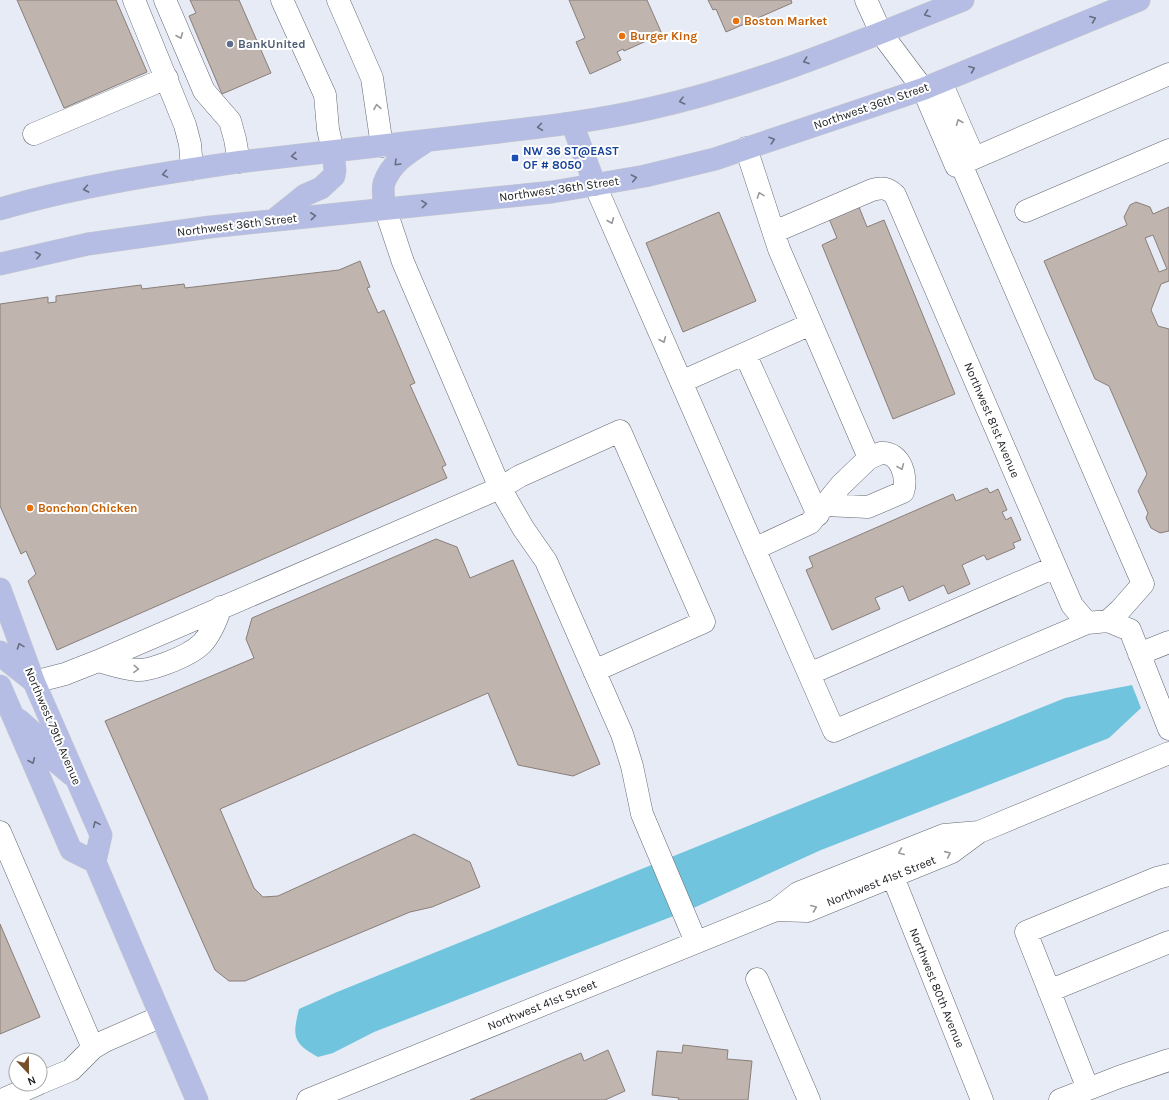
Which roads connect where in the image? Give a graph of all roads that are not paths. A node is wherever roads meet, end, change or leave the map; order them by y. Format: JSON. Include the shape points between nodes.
{"nodes":[{"id":1,"x":134,"y":0,"type":"edge"},
{"id":2,"x":165,"y":0,"type":"edge"},
{"id":3,"x":282,"y":0,"type":"edge"},
{"id":4,"x":338,"y":0,"type":"edge"},
{"id":5,"x":866,"y":0,"type":"edge"},
{"id":6,"x":963,"y":0,"type":"edge"},
{"id":7,"x":1139,"y":0,"type":"edge"},
{"id":8,"x":880,"y":32,"type":"junction"},
{"id":9,"x":1169,"y":74,"type":"edge"},
{"id":10,"x":167,"y":78,"type":"junction"},
{"id":11,"x":932,"y":86,"type":"junction"},
{"id":12,"x":572,"y":123,"type":"junction"},
{"id":13,"x":34,"y":134,"type":"dead end"},
{"id":14,"x":428,"y":140,"type":"junction"},
{"id":15,"x":382,"y":146,"type":"junction"},
{"id":16,"x":746,"y":148,"type":"junction"},
{"id":17,"x":1169,"y":150,"type":"edge"},
{"id":18,"x":333,"y":152,"type":"junction"},
{"id":19,"x":239,"y":162,"type":"junction"},
{"id":20,"x":964,"y":162,"type":"junction"},
{"id":21,"x":192,"y":169,"type":"junction"},
{"id":22,"x":595,"y":185,"type":"junction"},
{"id":23,"x":385,"y":208,"type":"junction"},
{"id":24,"x":0,"y":209,"type":"edge"},
{"id":25,"x":1026,"y":211,"type":"dead end"},
{"id":26,"x":274,"y":220,"type":"junction"},
{"id":27,"x":774,"y":232,"type":"junction"},
{"id":28,"x":0,"y":264,"type":"edge"},
{"id":29,"x":811,"y":324,"type":"junction"},
{"id":30,"x":745,"y":354,"type":"junction"},
{"id":31,"x":681,"y":382,"type":"junction"},
{"id":32,"x":869,"y":458,"type":"junction"},
{"id":33,"x":500,"y":488,"type":"junction"},
{"id":34,"x":822,"y":510,"type":"junction"},
{"id":35,"x":754,"y":549,"type":"junction"},
{"id":36,"x":1055,"y":567,"type":"junction"},
{"id":37,"x":0,"y":589,"type":"edge"},
{"id":38,"x":221,"y":607,"type":"junction"},
{"id":39,"x":1097,"y":622,"type":"junction"},
{"id":40,"x":1169,"y":642,"type":"edge"},
{"id":41,"x":0,"y":652,"type":"edge"},
{"id":42,"x":98,"y":661,"type":"junction"},
{"id":43,"x":1143,"y":663,"type":"junction"},
{"id":44,"x":594,"y":671,"type":"junction"},
{"id":45,"x":809,"y":674,"type":"junction"},
{"id":46,"x":34,"y":682,"type":"junction"},
{"id":47,"x":0,"y":686,"type":"edge"},
{"id":48,"x":6,"y":718,"type":"edge"},
{"id":49,"x":1169,"y":729,"type":"edge"},
{"id":50,"x":1169,"y":753,"type":"edge"},
{"id":51,"x":76,"y":779,"type":"junction"},
{"id":52,"x":0,"y":832,"type":"edge"},
{"id":53,"x":979,"y":832,"type":"junction"},
{"id":54,"x":95,"y":862,"type":"junction"},
{"id":55,"x":1169,"y":875,"type":"edge"},
{"id":56,"x":893,"y":877,"type":"junction"},
{"id":57,"x":776,"y":910,"type":"junction"},
{"id":58,"x":693,"y":935,"type":"junction"},
{"id":59,"x":1169,"y":942,"type":"edge"},
{"id":60,"x":757,"y":979,"type":"dead end"},
{"id":61,"x":1049,"y":991,"type":"junction"},
{"id":62,"x":160,"y":1017,"type":"junction"},
{"id":63,"x":93,"y":1048,"type":"junction"},
{"id":64,"x":1169,"y":1060,"type":"edge"},
{"id":65,"x":48,"y":1080,"type":"edge"},
{"id":66,"x":1088,"y":1089,"type":"junction"},
{"id":67,"x":20,"y":1092,"type":"edge"},
{"id":68,"x":2,"y":1100,"type":"edge"},
{"id":69,"x":197,"y":1100,"type":"edge"},
{"id":70,"x":308,"y":1100,"type":"edge"},
{"id":71,"x":809,"y":1100,"type":"edge"},
{"id":72,"x":982,"y":1100,"type":"edge"},
{"id":73,"x":1060,"y":1100,"type":"edge"}],
"edges":[{"from":1,"to":10,"type":"street"},
{"from":2,"to":19,"type":"street","one_way":true,"via":[[204,91],[230,122]]},
{"from":3,"to":18,"type":"street","via":[[325,95]]},
{"from":15,"to":4,"type":"street","one_way":true,"via":[[372,78]]},
{"from":5,"to":8,"type":"street"},
{"from":6,"to":8,"type":"main road","one_way":true},
{"from":11,"to":7,"type":"main road","name":"Northwest 36th Street","one_way":true},
{"from":8,"to":11,"type":"street"},
{"from":8,"to":12,"type":"main road","one_way":true,"via":[[762,77],[710,93],[648,109]]},
{"from":9,"to":20,"type":"street"},
{"from":10,"to":13,"type":"street"},
{"from":10,"to":21,"type":"street","via":[[186,125]]},
{"from":16,"to":11,"type":"main road","name":"Northwest 36th Street","one_way":true},
{"from":11,"to":20,"type":"street"},
{"from":12,"to":14,"type":"main road","one_way":true},
{"from":12,"to":22,"type":"main road"},
{"from":14,"to":15,"type":"main road"},
{"from":14,"to":23,"type":"main road","one_way":true,"via":[[407,153],[392,167],[384,184]]},
{"from":15,"to":18,"type":"main road"},
{"from":22,"to":16,"type":"main road","name":"Northwest 36th Street","one_way":true,"via":[[715,159]]},
{"from":27,"to":16,"type":"street","one_way":true},
{"from":17,"to":25,"type":"street"},
{"from":18,"to":19,"type":"main road","one_way":true},
{"from":18,"to":26,"type":"main road","via":[[334,176]]},
{"from":19,"to":21,"type":"main road"},
{"from":20,"to":39,"type":"street","via":[[1143,584],[1120,610]]},
{"from":21,"to":24,"type":"main road","one_way":true,"via":[[60,194]]},
{"from":23,"to":22,"type":"main road","name":"Northwest 36th Street","one_way":true},
{"from":22,"to":31,"type":"street","one_way":true},
{"from":26,"to":23,"type":"main road","name":"Northwest 36th Street","one_way":true},
{"from":23,"to":33,"type":"street","via":[[403,262]]},
{"from":28,"to":26,"type":"main road","name":"Northwest 36th Street","one_way":true,"via":[[88,244]]},
{"from":27,"to":29,"type":"street"},
{"from":27,"to":36,"type":"street","name":"Northwest 81st Avenue","via":[[872,190],[884,188],[895,195]]},
{"from":29,"to":30,"type":"street"},
{"from":29,"to":32,"type":"street"},
{"from":30,"to":31,"type":"street"},
{"from":30,"to":34,"type":"street"},
{"from":31,"to":35,"type":"street"},
{"from":32,"to":34,"type":"street","via":[[841,485]]},
{"from":32,"to":34,"type":"street","one_way":true,"via":[[881,453],[890,454],[899,462],[905,484],[903,492],[868,507]]},
{"from":33,"to":38,"type":"street"},
{"from":33,"to":44,"type":"street","via":[[523,528],[546,560]]},
{"from":33,"to":44,"type":"street","via":[[520,476],[620,431],[704,622]]},
{"from":34,"to":35,"type":"street","via":[[810,523]]},
{"from":35,"to":45,"type":"street"},
{"from":36,"to":39,"type":"street","name":"Northwest 81st Avenue","via":[[1072,605]]},
{"from":36,"to":45,"type":"street"},
{"from":46,"to":37,"type":"main road","name":"Northwest 79th Avenue","one_way":true},
{"from":38,"to":42,"type":"street"},
{"from":42,"to":38,"type":"street","one_way":true,"via":[[137,670],[182,657],[201,646],[214,630]]},
{"from":39,"to":43,"type":"street","name":"Northwest 81st Avenue","via":[[1130,630]]},
{"from":39,"to":45,"type":"street","via":[[834,731]]},
{"from":40,"to":43,"type":"street"},
{"from":41,"to":46,"type":"main road"},
{"from":42,"to":46,"type":"street","via":[[65,674]]},
{"from":43,"to":49,"type":"street","name":"Northwest 81st Avenue"},
{"from":44,"to":58,"type":"street","via":[[626,745],[639,805]]},
{"from":46,"to":51,"type":"main road","name":"Northwest 79th Avenue"},
{"from":47,"to":48,"type":"main road"},
{"from":48,"to":51,"type":"main road","via":[[38,737],[48,755]]},
{"from":48,"to":54,"type":"main road","one_way":true,"via":[[71,850]]},
{"from":50,"to":53,"type":"street","name":"Northwest 41st Street"},
{"from":54,"to":51,"type":"main road","name":"Northwest 79th Avenue","one_way":true,"via":[[101,835]]},
{"from":52,"to":63,"type":"street"},
{"from":56,"to":53,"type":"street","name":"Northwest 41st Street","one_way":true,"via":[[952,852]]},
{"from":53,"to":57,"type":"street","name":"Northwest 41st Street","one_way":true,"via":[[944,835],[798,893]]},
{"from":54,"to":62,"type":"main road"},
{"from":55,"to":61,"type":"street","via":[[1026,932]]},
{"from":57,"to":56,"type":"street","name":"Northwest 41st Street","one_way":true,"via":[[807,911]]},
{"from":56,"to":72,"type":"street","name":"Northwest 80th Avenue"},
{"from":57,"to":58,"type":"street","name":"Northwest 41st Street"},
{"from":58,"to":70,"type":"street","name":"Northwest 41st Street"},
{"from":59,"to":61,"type":"street"},
{"from":60,"to":71,"type":"street"},
{"from":61,"to":66,"type":"street"},
{"from":62,"to":63,"type":"street"},
{"from":62,"to":69,"type":"main road"},
{"from":63,"to":65,"type":"street","via":[[71,1070]]},
{"from":64,"to":66,"type":"street"},
{"from":66,"to":73,"type":"street"},
{"from":67,"to":68,"type":"street"}]}
